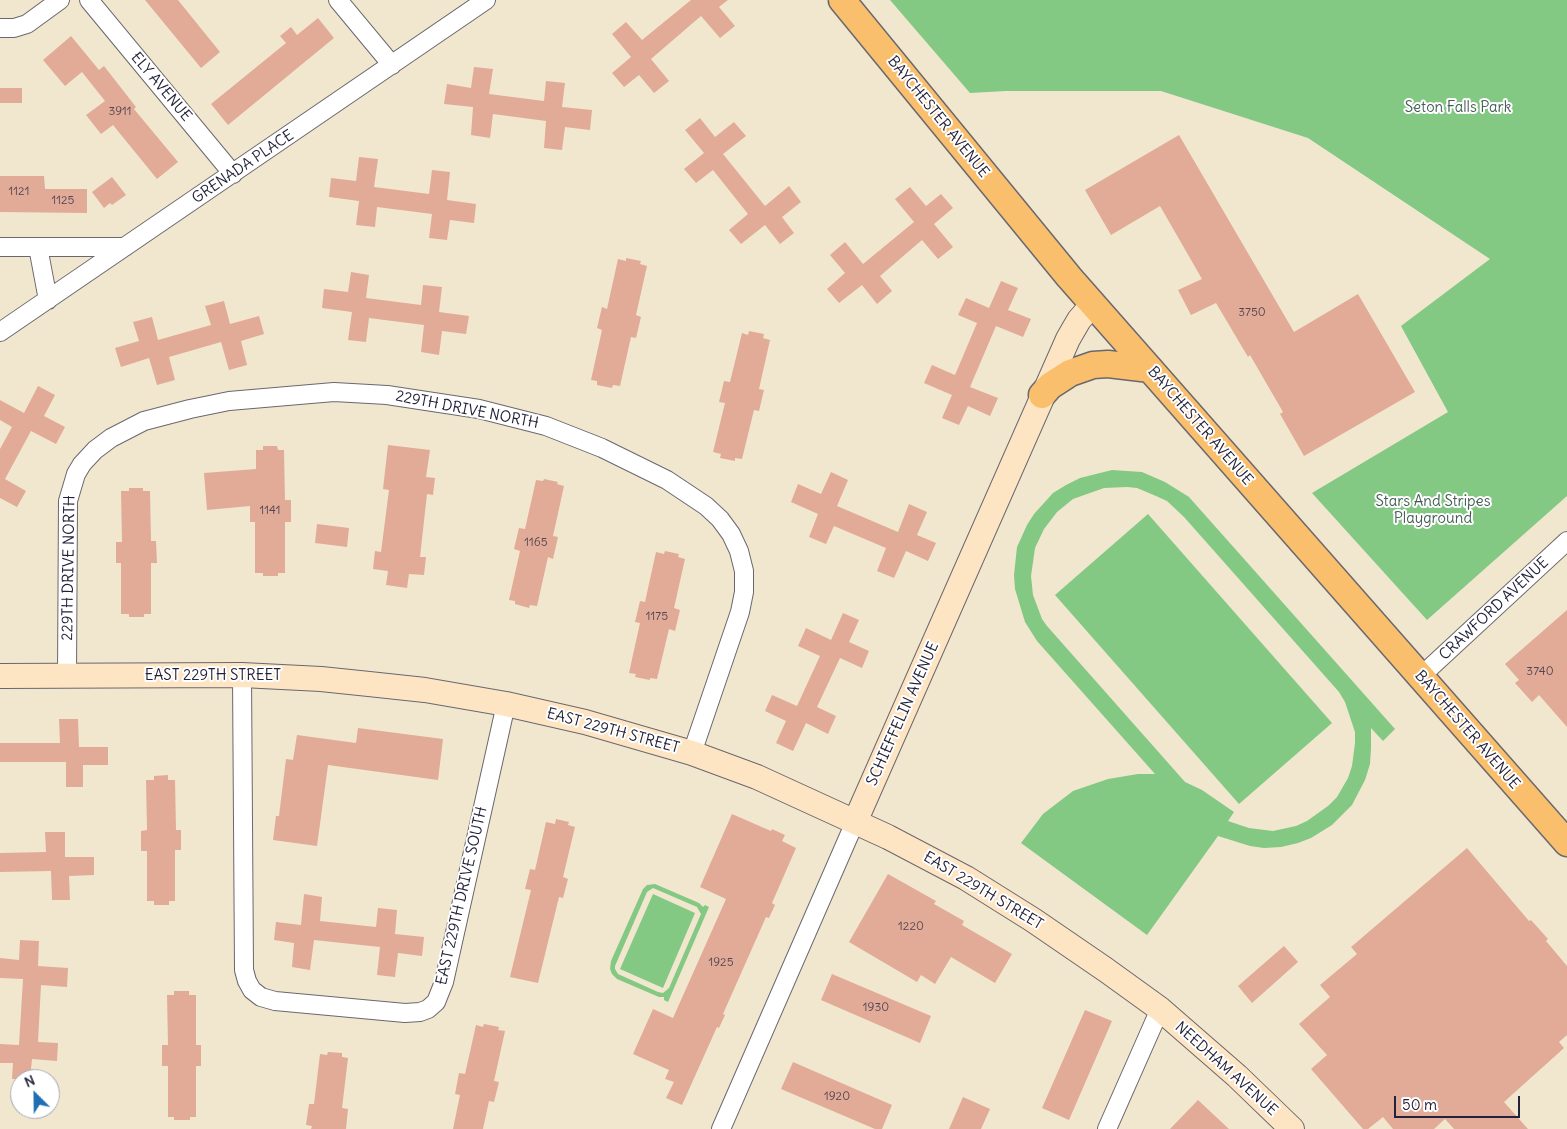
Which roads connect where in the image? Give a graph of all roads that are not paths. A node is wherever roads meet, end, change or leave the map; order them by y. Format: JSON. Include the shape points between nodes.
{"nodes":[{"id":1,"x":60,"y":0,"type":"edge"},
{"id":2,"x":89,"y":0,"type":"edge"},
{"id":3,"x":338,"y":0,"type":"edge"},
{"id":4,"x":486,"y":0,"type":"edge"},
{"id":5,"x":842,"y":0,"type":"edge"},
{"id":6,"x":0,"y":28,"type":"edge"},
{"id":7,"x":392,"y":65,"type":"junction"},
{"id":8,"x":233,"y":174,"type":"junction"},
{"id":9,"x":0,"y":247,"type":"edge"},
{"id":10,"x":38,"y":247,"type":"junction"},
{"id":11,"x":125,"y":247,"type":"junction"},
{"id":12,"x":48,"y":300,"type":"junction"},
{"id":13,"x":1093,"y":304,"type":"junction"},
{"id":14,"x":0,"y":332,"type":"edge"},
{"id":15,"x":1150,"y":369,"type":"junction"},
{"id":16,"x":1042,"y":395,"type":"junction"},
{"id":17,"x":1567,"y":541,"type":"edge"},
{"id":18,"x":242,"y":674,"type":"junction"},
{"id":19,"x":0,"y":676,"type":"edge"},
{"id":20,"x":67,"y":676,"type":"junction"},
{"id":21,"x":1420,"y":678,"type":"junction"},
{"id":22,"x":506,"y":704,"type":"junction"},
{"id":23,"x":692,"y":753,"type":"junction"},
{"id":24,"x":856,"y":822,"type":"junction"},
{"id":25,"x":1567,"y":843,"type":"edge"},
{"id":26,"x":1160,"y":1009,"type":"junction"},
{"id":27,"x":721,"y":1129,"type":"edge"},
{"id":28,"x":1107,"y":1129,"type":"edge"},
{"id":29,"x":1292,"y":1129,"type":"edge"}],
"edges":[{"from":1,"to":6,"type":"street","via":[[27,24]]},
{"from":2,"to":8,"type":"street","name":"ELY AVENUE"},
{"from":3,"to":7,"type":"street"},
{"from":4,"to":7,"type":"street","name":"GRENADA PLACE"},
{"from":5,"to":13,"type":"main road","name":"BAYCHESTER AVENUE"},
{"from":7,"to":8,"type":"street","name":"GRENADA PLACE"},
{"from":8,"to":11,"type":"street","name":"GRENADA PLACE"},
{"from":9,"to":10,"type":"street"},
{"from":10,"to":11,"type":"street"},
{"from":10,"to":12,"type":"street"},
{"from":11,"to":12,"type":"street","name":"GRENADA PLACE"},
{"from":12,"to":14,"type":"street","name":"GRENADA PLACE"},
{"from":13,"to":15,"type":"main road","name":"BAYCHESTER AVENUE"},
{"from":13,"to":16,"type":"street","name":"SCHIEFFELIN AVENUE","via":[[1071,332]]},
{"from":15,"to":16,"type":"main road","via":[[1093,365],[1070,373]]},
{"from":15,"to":21,"type":"main road","name":"BAYCHESTER AVENUE"},
{"from":16,"to":24,"type":"street","name":"SCHIEFFELIN AVENUE"},
{"from":17,"to":21,"type":"street","name":"CRAWFORD AVENUE"},
{"from":18,"to":20,"type":"street","name":"EAST 229TH STREET"},
{"from":18,"to":22,"type":"street","name":"EAST 229TH STREET","via":[[415,689]]},
{"from":18,"to":22,"type":"street","name":"EAST 229TH DRIVE SOUTH","via":[[244,970],[252,990],[275,1001],[405,1012],[420,1012],[436,1002],[444,982]]},
{"from":19,"to":20,"type":"street","name":"EAST 229TH STREET"},
{"from":20,"to":23,"type":"street","name":"229TH DRIVE NORTH","via":[[68,501],[76,474],[95,450],[144,421],[229,401],[334,392],[387,395],[479,410],[546,426],[602,448],[667,480],[720,519],[739,551],[744,571],[744,592]]},
{"from":21,"to":25,"type":"main road","name":"BAYCHESTER AVENUE"},
{"from":22,"to":23,"type":"street","name":"EAST 229TH STREET","via":[[585,722]]},
{"from":23,"to":24,"type":"street","name":"EAST 229TH STREET","via":[[749,774]]},
{"from":24,"to":26,"type":"street","name":"EAST 229TH STREET","via":[[966,878],[1033,920]]},
{"from":24,"to":27,"type":"street","name":"SCHIEFFELIN AVENUE"},
{"from":26,"to":28,"type":"street"},
{"from":26,"to":29,"type":"street","name":"NEEDHAM AVENUE"}]}
